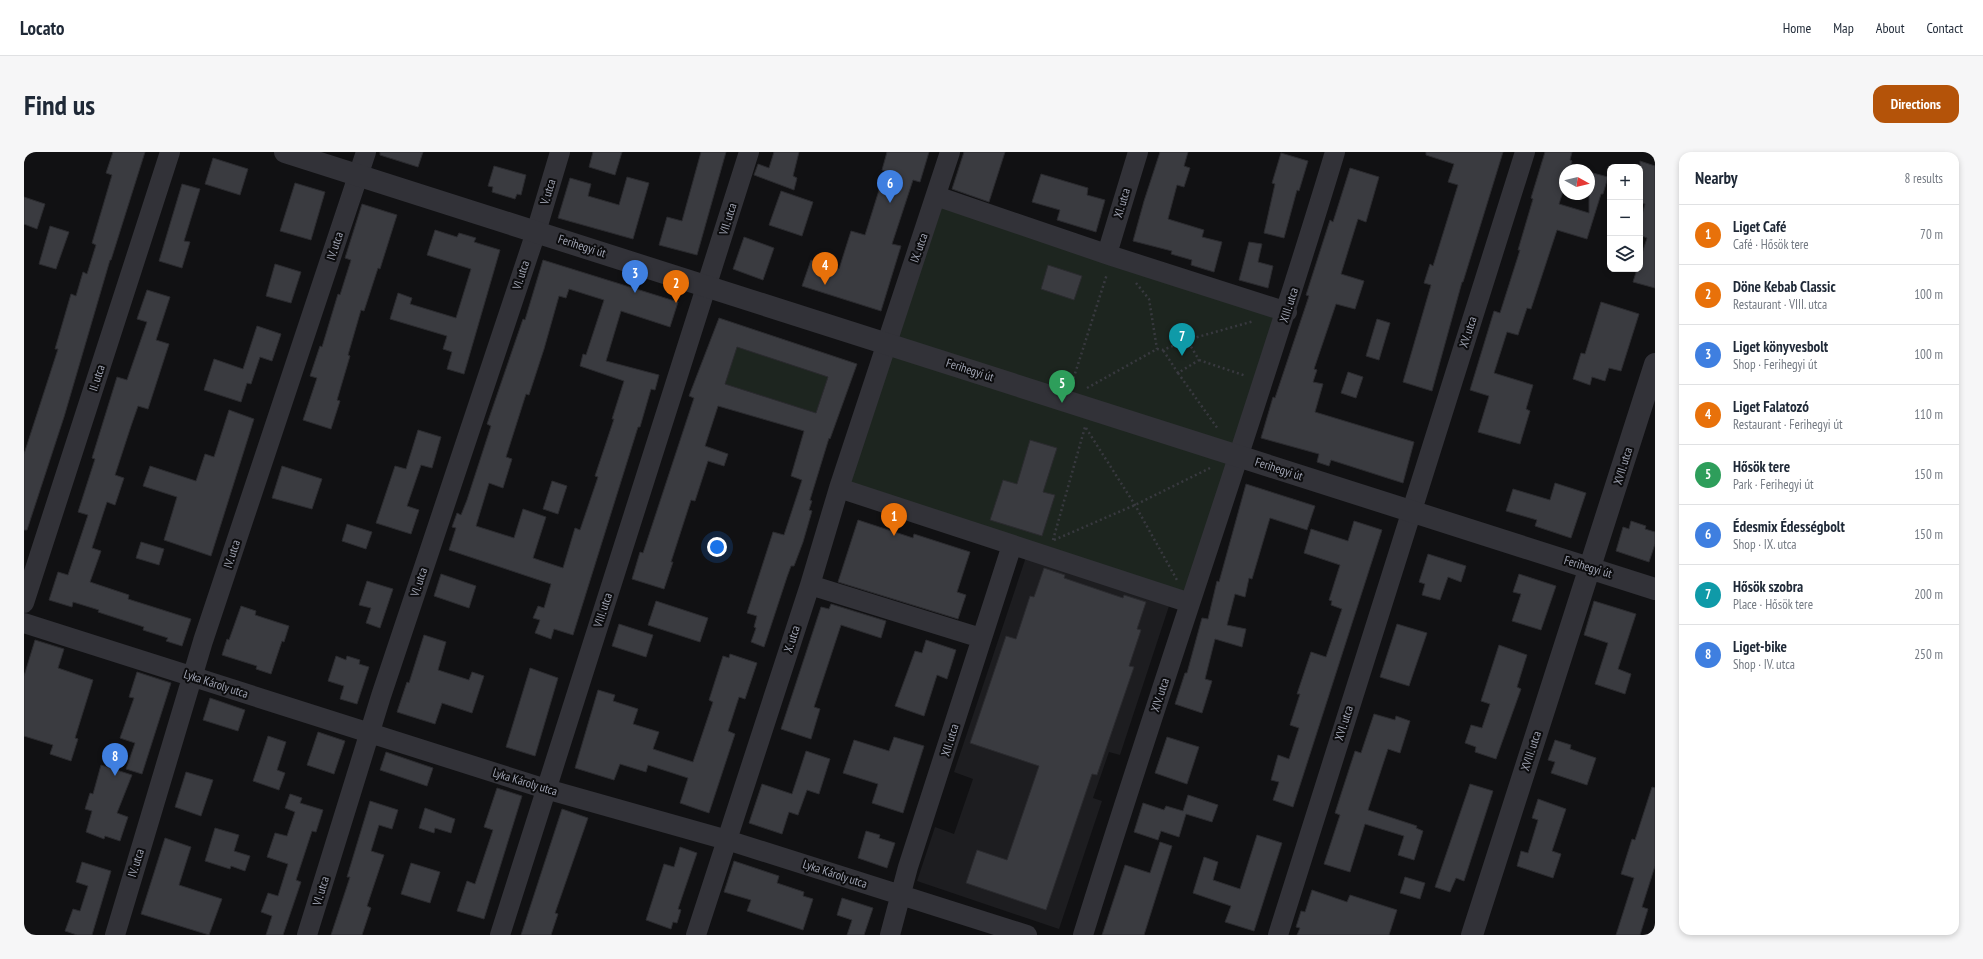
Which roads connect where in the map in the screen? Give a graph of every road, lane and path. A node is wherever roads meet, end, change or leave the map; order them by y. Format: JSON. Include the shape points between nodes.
{"nodes":[{"id":1,"x":170,"y":152,"type":"edge"},
{"id":2,"x":286,"y":152,"type":"edge"},
{"id":3,"x":366,"y":152,"type":"edge"},
{"id":4,"x":560,"y":152,"type":"edge"},
{"id":5,"x":750,"y":152,"type":"edge"},
{"id":6,"x":950,"y":152,"type":"edge"},
{"id":7,"x":1138,"y":152,"type":"edge"},
{"id":8,"x":1335,"y":152,"type":"edge"},
{"id":9,"x":1525,"y":152,"type":"edge"},
{"id":10,"x":358,"y":175,"type":"junction"},
{"id":11,"x":936,"y":196,"type":"junction"},
{"id":12,"x":536,"y":232,"type":"junction"},
{"id":13,"x":1109,"y":255,"type":"junction"},
{"id":14,"x":707,"y":287,"type":"junction"},
{"id":15,"x":1287,"y":312,"type":"junction"},
{"id":16,"x":1258,"y":320,"type":"dead end"},
{"id":17,"x":1187,"y":340,"type":"junction"},
{"id":18,"x":886,"y":343,"type":"junction"},
{"id":19,"x":1157,"y":349,"type":"junction"},
{"id":20,"x":1163,"y":350,"type":"junction"},
{"id":21,"x":1199,"y":360,"type":"junction"},
{"id":22,"x":1655,"y":364,"type":"edge"},
{"id":23,"x":1178,"y":373,"type":"junction"},
{"id":24,"x":1263,"y":382,"type":"junction"},
{"id":25,"x":1066,"y":400,"type":"junction"},
{"id":26,"x":1219,"y":430,"type":"dead end"},
{"id":27,"x":1238,"y":456,"type":"junction"},
{"id":28,"x":1211,"y":468,"type":"dead end"},
{"id":29,"x":839,"y":488,"type":"junction"},
{"id":30,"x":1135,"y":505,"type":"junction"},
{"id":31,"x":1411,"y":511,"type":"junction"},
{"id":32,"x":1053,"y":540,"type":"junction"},
{"id":33,"x":1020,"y":548,"type":"junction"},
{"id":34,"x":1590,"y":568,"type":"junction"},
{"id":35,"x":810,"y":585,"type":"junction"},
{"id":36,"x":1655,"y":589,"type":"edge"},
{"id":37,"x":24,"y":603,"type":"edge"},
{"id":38,"x":1190,"y":603,"type":"junction"},
{"id":39,"x":24,"y":623,"type":"edge"},
{"id":40,"x":981,"y":638,"type":"junction"},
{"id":41,"x":192,"y":676,"type":"junction"},
{"id":42,"x":369,"y":732,"type":"junction"},
{"id":43,"x":546,"y":789,"type":"junction"},
{"id":44,"x":727,"y":840,"type":"junction"},
{"id":45,"x":901,"y":895,"type":"junction"},
{"id":46,"x":114,"y":935,"type":"edge"},
{"id":47,"x":307,"y":935,"type":"edge"},
{"id":48,"x":500,"y":935,"type":"edge"},
{"id":49,"x":696,"y":935,"type":"edge"},
{"id":50,"x":890,"y":935,"type":"edge"},
{"id":51,"x":1027,"y":935,"type":"edge"},
{"id":52,"x":1083,"y":935,"type":"edge"},
{"id":53,"x":1278,"y":935,"type":"edge"},
{"id":54,"x":1472,"y":935,"type":"edge"}],
"edges":[{"from":1,"to":37,"type":"street","name":"II. utca"},
{"from":2,"to":10,"type":"street","name":"Ferihegyi út"},
{"from":3,"to":10,"type":"street","name":"IV. utca"},
{"from":4,"to":12,"type":"street","name":"V. utca"},
{"from":5,"to":14,"type":"street","name":"VII. utca"},
{"from":6,"to":11,"type":"street","name":"IX. utca"},
{"from":7,"to":13,"type":"street","name":"XI. utca"},
{"from":8,"to":15,"type":"street","name":"XIII. utca"},
{"from":9,"to":31,"type":"street","name":"XV. utca"},
{"from":10,"to":12,"type":"street","name":"Ferihegyi út"},
{"from":10,"to":41,"type":"street","name":"IV. utca"},
{"from":11,"to":13,"type":"street"},
{"from":11,"to":18,"type":"street","name":"IX. utca"},
{"from":12,"to":14,"type":"street","name":"Ferihegyi út"},
{"from":12,"to":42,"type":"street","name":"VI. utca"},
{"from":13,"to":15,"type":"street"},
{"from":13,"to":19,"type":"path","via":[[1149,299]]},
{"from":13,"to":25,"type":"path"},
{"from":14,"to":18,"type":"street","name":"Ferihegyi út"},
{"from":14,"to":43,"type":"street","name":"VIII. utca"},
{"from":15,"to":24,"type":"street","name":"XIII. utca"},
{"from":16,"to":17,"type":"path"},
{"from":17,"to":20,"type":"path"},
{"from":17,"to":21,"type":"path"},
{"from":18,"to":25,"type":"street","name":"Ferihegyi út"},
{"from":18,"to":29,"type":"street","name":"X. utca"},
{"from":19,"to":20,"type":"path"},
{"from":19,"to":25,"type":"path"},
{"from":20,"to":23,"type":"path"},
{"from":21,"to":23,"type":"path"},
{"from":21,"to":24,"type":"path"},
{"from":22,"to":34,"type":"street","name":"XVII. utca"},
{"from":23,"to":26,"type":"path"},
{"from":24,"to":27,"type":"street","name":"XIII. utca"},
{"from":25,"to":27,"type":"street","name":"Ferihegyi út"},
{"from":27,"to":31,"type":"street","name":"Ferihegyi út"},
{"from":27,"to":38,"type":"street","name":"XIV. utca"},
{"from":28,"to":30,"type":"path"},
{"from":29,"to":33,"type":"street"},
{"from":29,"to":35,"type":"street","name":"X. utca"},
{"from":30,"to":32,"type":"path"},
{"from":30,"to":32,"type":"path","via":[[1085,426]]},
{"from":30,"to":38,"type":"path"},
{"from":31,"to":34,"type":"street","name":"Ferihegyi út"},
{"from":31,"to":53,"type":"street","name":"XVI. utca"},
{"from":32,"to":33,"type":"path"},
{"from":33,"to":38,"type":"street"},
{"from":33,"to":40,"type":"street","name":"XII. utca"},
{"from":34,"to":36,"type":"street","name":"Ferihegyi út"},
{"from":34,"to":54,"type":"street","name":"XVIII. utca"},
{"from":35,"to":40,"type":"street"},
{"from":35,"to":44,"type":"street","name":"X. utca"},
{"from":38,"to":52,"type":"street","name":"XIV. utca"},
{"from":39,"to":41,"type":"street","name":"Lyka Károly utca"},
{"from":40,"to":45,"type":"street","name":"XII. utca"},
{"from":41,"to":42,"type":"street","name":"Lyka Károly utca"},
{"from":41,"to":46,"type":"street","name":"IV. utca"},
{"from":42,"to":43,"type":"street","name":"Lyka Károly utca"},
{"from":42,"to":47,"type":"street","name":"VI. utca"},
{"from":43,"to":44,"type":"street","name":"Lyka Károly utca"},
{"from":43,"to":48,"type":"street","name":"VIII. utca"},
{"from":44,"to":45,"type":"street","name":"Lyka Károly utca"},
{"from":44,"to":49,"type":"street","name":"X. utca"},
{"from":45,"to":50,"type":"street","name":"XII. utca"},
{"from":45,"to":51,"type":"street","name":"Lyka Károly utca"}]}
